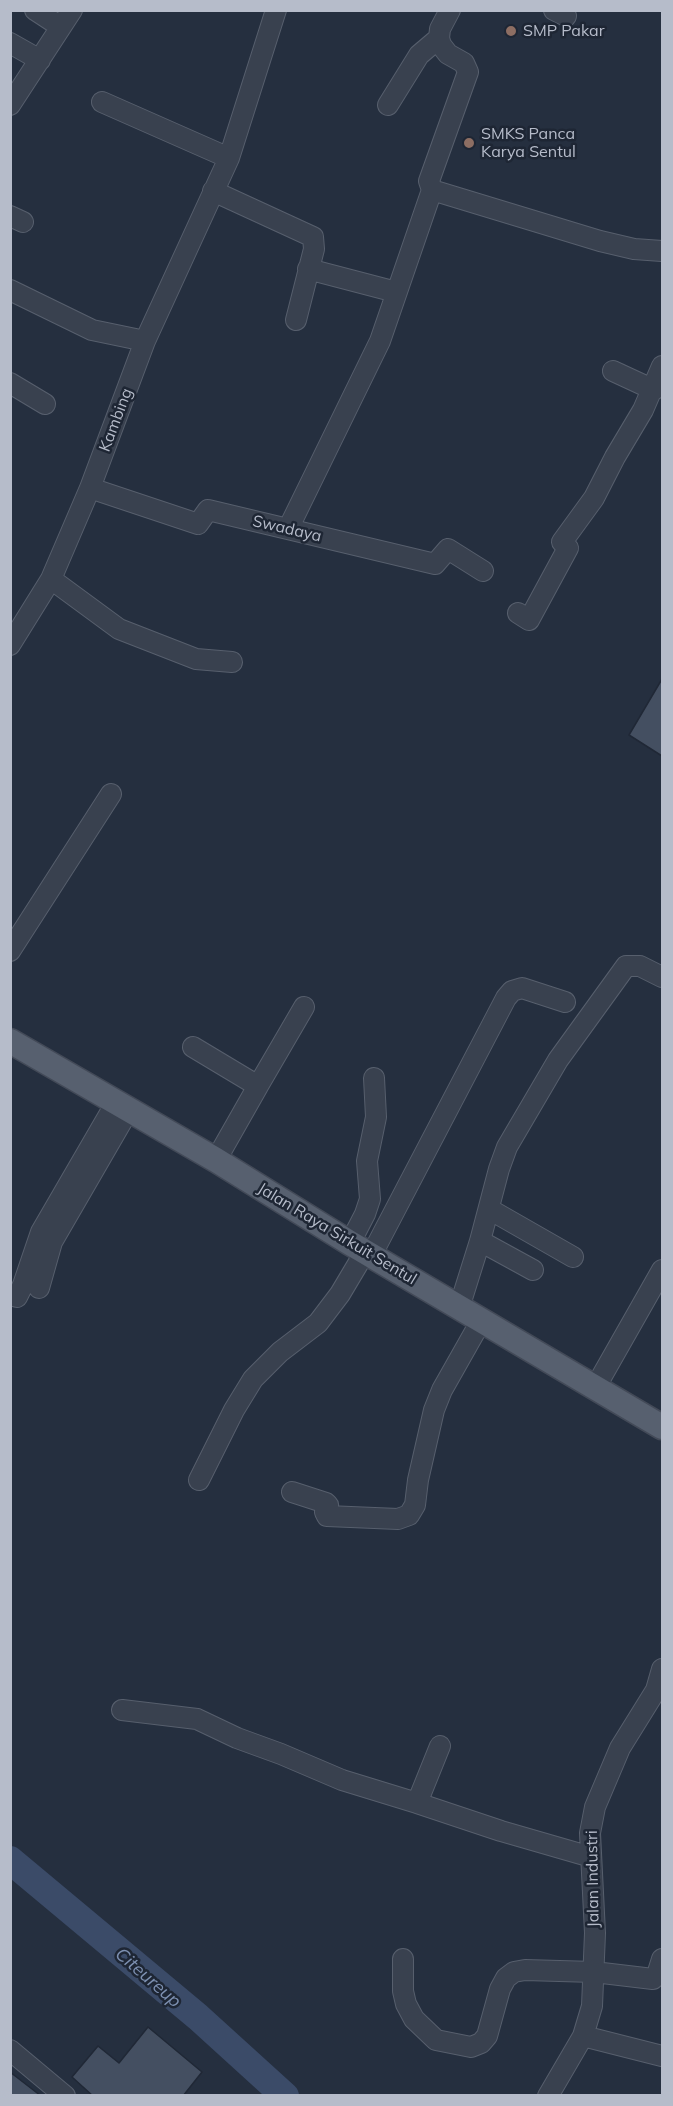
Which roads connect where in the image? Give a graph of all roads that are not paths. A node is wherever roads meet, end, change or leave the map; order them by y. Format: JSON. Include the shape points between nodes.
{"nodes":[{"id":1,"x":35,"y":10,"type":"edge"},
{"id":2,"x":72,"y":10,"type":"edge"},
{"id":3,"x":276,"y":10,"type":"edge"},
{"id":4,"x":450,"y":10,"type":"edge"},
{"id":5,"x":62,"y":27,"type":"junction"},
{"id":6,"x":439,"y":38,"type":"junction"},
{"id":7,"x":10,"y":43,"type":"edge"},
{"id":8,"x":40,"y":60,"type":"junction"},
{"id":9,"x":102,"y":102,"type":"dead end"},
{"id":10,"x":10,"y":105,"type":"edge"},
{"id":11,"x":388,"y":105,"type":"dead end"},
{"id":12,"x":229,"y":158,"type":"junction"},
{"id":13,"x":432,"y":190,"type":"junction"},
{"id":14,"x":213,"y":191,"type":"junction"},
{"id":15,"x":663,"y":251,"type":"edge"},
{"id":16,"x":308,"y":269,"type":"junction"},
{"id":17,"x":10,"y":290,"type":"edge"},
{"id":18,"x":396,"y":292,"type":"junction"},
{"id":19,"x":296,"y":320,"type":"dead end"},
{"id":20,"x":146,"y":341,"type":"junction"},
{"id":21,"x":613,"y":371,"type":"dead end"},
{"id":22,"x":659,"y":380,"type":"edge"},
{"id":23,"x":10,"y":383,"type":"edge"},
{"id":24,"x":45,"y":404,"type":"dead end"},
{"id":25,"x":90,"y":488,"type":"junction"},
{"id":26,"x":288,"y":529,"type":"junction"},
{"id":27,"x":483,"y":571,"type":"dead end"},
{"id":28,"x":51,"y":579,"type":"junction"},
{"id":29,"x":518,"y":613,"type":"dead end"},
{"id":30,"x":10,"y":645,"type":"edge"},
{"id":31,"x":232,"y":662,"type":"dead end"},
{"id":32,"x":111,"y":794,"type":"dead end"},
{"id":33,"x":10,"y":951,"type":"edge"},
{"id":34,"x":663,"y":977,"type":"edge"},
{"id":35,"x":565,"y":1002,"type":"dead end"},
{"id":36,"x":304,"y":1007,"type":"dead end"},
{"id":37,"x":10,"y":1041,"type":"edge"},
{"id":38,"x":193,"y":1047,"type":"dead end"},
{"id":39,"x":374,"y":1078,"type":"dead end"},
{"id":40,"x":258,"y":1086,"type":"junction"},
{"id":41,"x":123,"y":1105,"type":"junction"},
{"id":42,"x":216,"y":1160,"type":"junction"},
{"id":43,"x":489,"y":1209,"type":"junction"},
{"id":44,"x":480,"y":1241,"type":"junction"},
{"id":45,"x":362,"y":1250,"type":"junction"},
{"id":46,"x":573,"y":1257,"type":"dead end"},
{"id":47,"x":534,"y":1270,"type":"dead end"},
{"id":48,"x":663,"y":1270,"type":"edge"},
{"id":49,"x":39,"y":1288,"type":"dead end"},
{"id":50,"x":13,"y":1300,"type":"edge"},
{"id":51,"x":459,"y":1308,"type":"junction"},
{"id":52,"x":481,"y":1321,"type":"junction"},
{"id":53,"x":595,"y":1388,"type":"junction"},
{"id":54,"x":663,"y":1427,"type":"edge"},
{"id":55,"x":199,"y":1480,"type":"dead end"},
{"id":56,"x":292,"y":1492,"type":"dead end"},
{"id":57,"x":663,"y":1670,"type":"edge"},
{"id":58,"x":122,"y":1710,"type":"dead end"},
{"id":59,"x":440,"y":1746,"type":"dead end"},
{"id":60,"x":417,"y":1803,"type":"junction"},
{"id":61,"x":591,"y":1857,"type":"junction"},
{"id":62,"x":403,"y":1959,"type":"dead end"},
{"id":63,"x":663,"y":1959,"type":"edge"},
{"id":64,"x":594,"y":1972,"type":"junction"},
{"id":65,"x":583,"y":2036,"type":"junction"},
{"id":66,"x":10,"y":2050,"type":"edge"},
{"id":67,"x":663,"y":2056,"type":"edge"},
{"id":68,"x":65,"y":2096,"type":"edge"},
{"id":69,"x":548,"y":2096,"type":"edge"}],
"edges":[{"from":1,"to":5,"type":"street"},
{"from":2,"to":5,"type":"street"},
{"from":3,"to":12,"type":"street","name":"Kambing"},
{"from":4,"to":6,"type":"street"},
{"from":5,"to":8,"type":"street"},
{"from":6,"to":11,"type":"street","via":[[419,55]]},
{"from":6,"to":13,"type":"street","via":[[442,48],[464,63],[468,72],[429,181]]},
{"from":7,"to":8,"type":"street"},
{"from":8,"to":10,"type":"street"},
{"from":9,"to":12,"type":"street"},
{"from":12,"to":14,"type":"street","name":"Kambing"},
{"from":13,"to":15,"type":"street","via":[[600,241]]},
{"from":13,"to":18,"type":"street"},
{"from":14,"to":16,"type":"street","via":[[310,235],[315,240]]},
{"from":14,"to":20,"type":"street","name":"Kambing"},
{"from":16,"to":18,"type":"street"},
{"from":16,"to":19,"type":"street"},
{"from":17,"to":20,"type":"street","via":[[92,330]]},
{"from":18,"to":26,"type":"street","via":[[380,341]]},
{"from":20,"to":25,"type":"street","name":"Kambing"},
{"from":21,"to":22,"type":"street"},
{"from":22,"to":29,"type":"street","via":[[594,498],[562,542],[568,548],[530,620]]},
{"from":23,"to":24,"type":"street"},
{"from":25,"to":26,"type":"street","name":"Swadaya","via":[[198,524],[208,510]]},
{"from":25,"to":28,"type":"street","name":"Kambing"},
{"from":26,"to":27,"type":"street","name":"Swadaya","via":[[435,564],[448,549]]},
{"from":28,"to":30,"type":"street","name":"Kambing"},
{"from":28,"to":31,"type":"street","via":[[119,629],[196,659]]},
{"from":32,"to":33,"type":"street"},
{"from":34,"to":43,"type":"street","via":[[634,965],[621,970],[558,1060],[511,1140],[498,1169]]},
{"from":35,"to":45,"type":"street","via":[[522,988],[506,998]]},
{"from":36,"to":40,"type":"street"},
{"from":37,"to":41,"type":"main road","name":"Jalan Raya Sirkuit Sentul"},
{"from":38,"to":40,"type":"street"},
{"from":39,"to":45,"type":"street","via":[[375,1117],[367,1161],[370,1199]]},
{"from":40,"to":42,"type":"street"},
{"from":41,"to":42,"type":"main road","name":"Jalan Raya Sirkuit Sentul"},
{"from":41,"to":49,"type":"street","via":[[52,1242]]},
{"from":41,"to":50,"type":"street","via":[[41,1232],[23,1285]]},
{"from":42,"to":45,"type":"main road","name":"Jalan Raya Sirkuit Sentul"},
{"from":43,"to":44,"type":"street"},
{"from":43,"to":46,"type":"street"},
{"from":44,"to":47,"type":"street"},
{"from":44,"to":51,"type":"street"},
{"from":45,"to":51,"type":"main road","name":"Jalan Raya Sirkuit Sentul"},
{"from":45,"to":55,"type":"street","via":[[340,1294],[318,1323],[253,1379]]},
{"from":48,"to":53,"type":"street"},
{"from":51,"to":52,"type":"main road","name":"Jalan Raya Sirkuit Sentul"},
{"from":52,"to":53,"type":"main road","name":"Jalan Raya Sirkuit Sentul"},
{"from":52,"to":56,"type":"street","via":[[434,1410],[415,1505],[409,1515],[398,1519],[327,1516],[326,1503]]},
{"from":53,"to":54,"type":"main road","name":"Jalan Raya Sirkuit Sentul"},
{"from":57,"to":61,"type":"street","name":"Jalan Industri","via":[[597,1799],[590,1833]]},
{"from":58,"to":60,"type":"street","via":[[197,1719],[342,1780]]},
{"from":59,"to":60,"type":"street"},
{"from":60,"to":61,"type":"street"},
{"from":61,"to":64,"type":"street","name":"Jalan Industri"},
{"from":62,"to":64,"type":"street","via":[[402,1991],[414,2019],[436,2040],[467,2047],[477,2046],[487,2036],[500,1989],[509,1975],[525,1971]]},
{"from":63,"to":64,"type":"street","via":[[653,1979]]},
{"from":64,"to":65,"type":"street","name":"Jalan Industri","via":[[592,2006]]},
{"from":65,"to":67,"type":"street"},
{"from":65,"to":69,"type":"street","name":"Jalan Industri"},
{"from":66,"to":68,"type":"street"}]}
